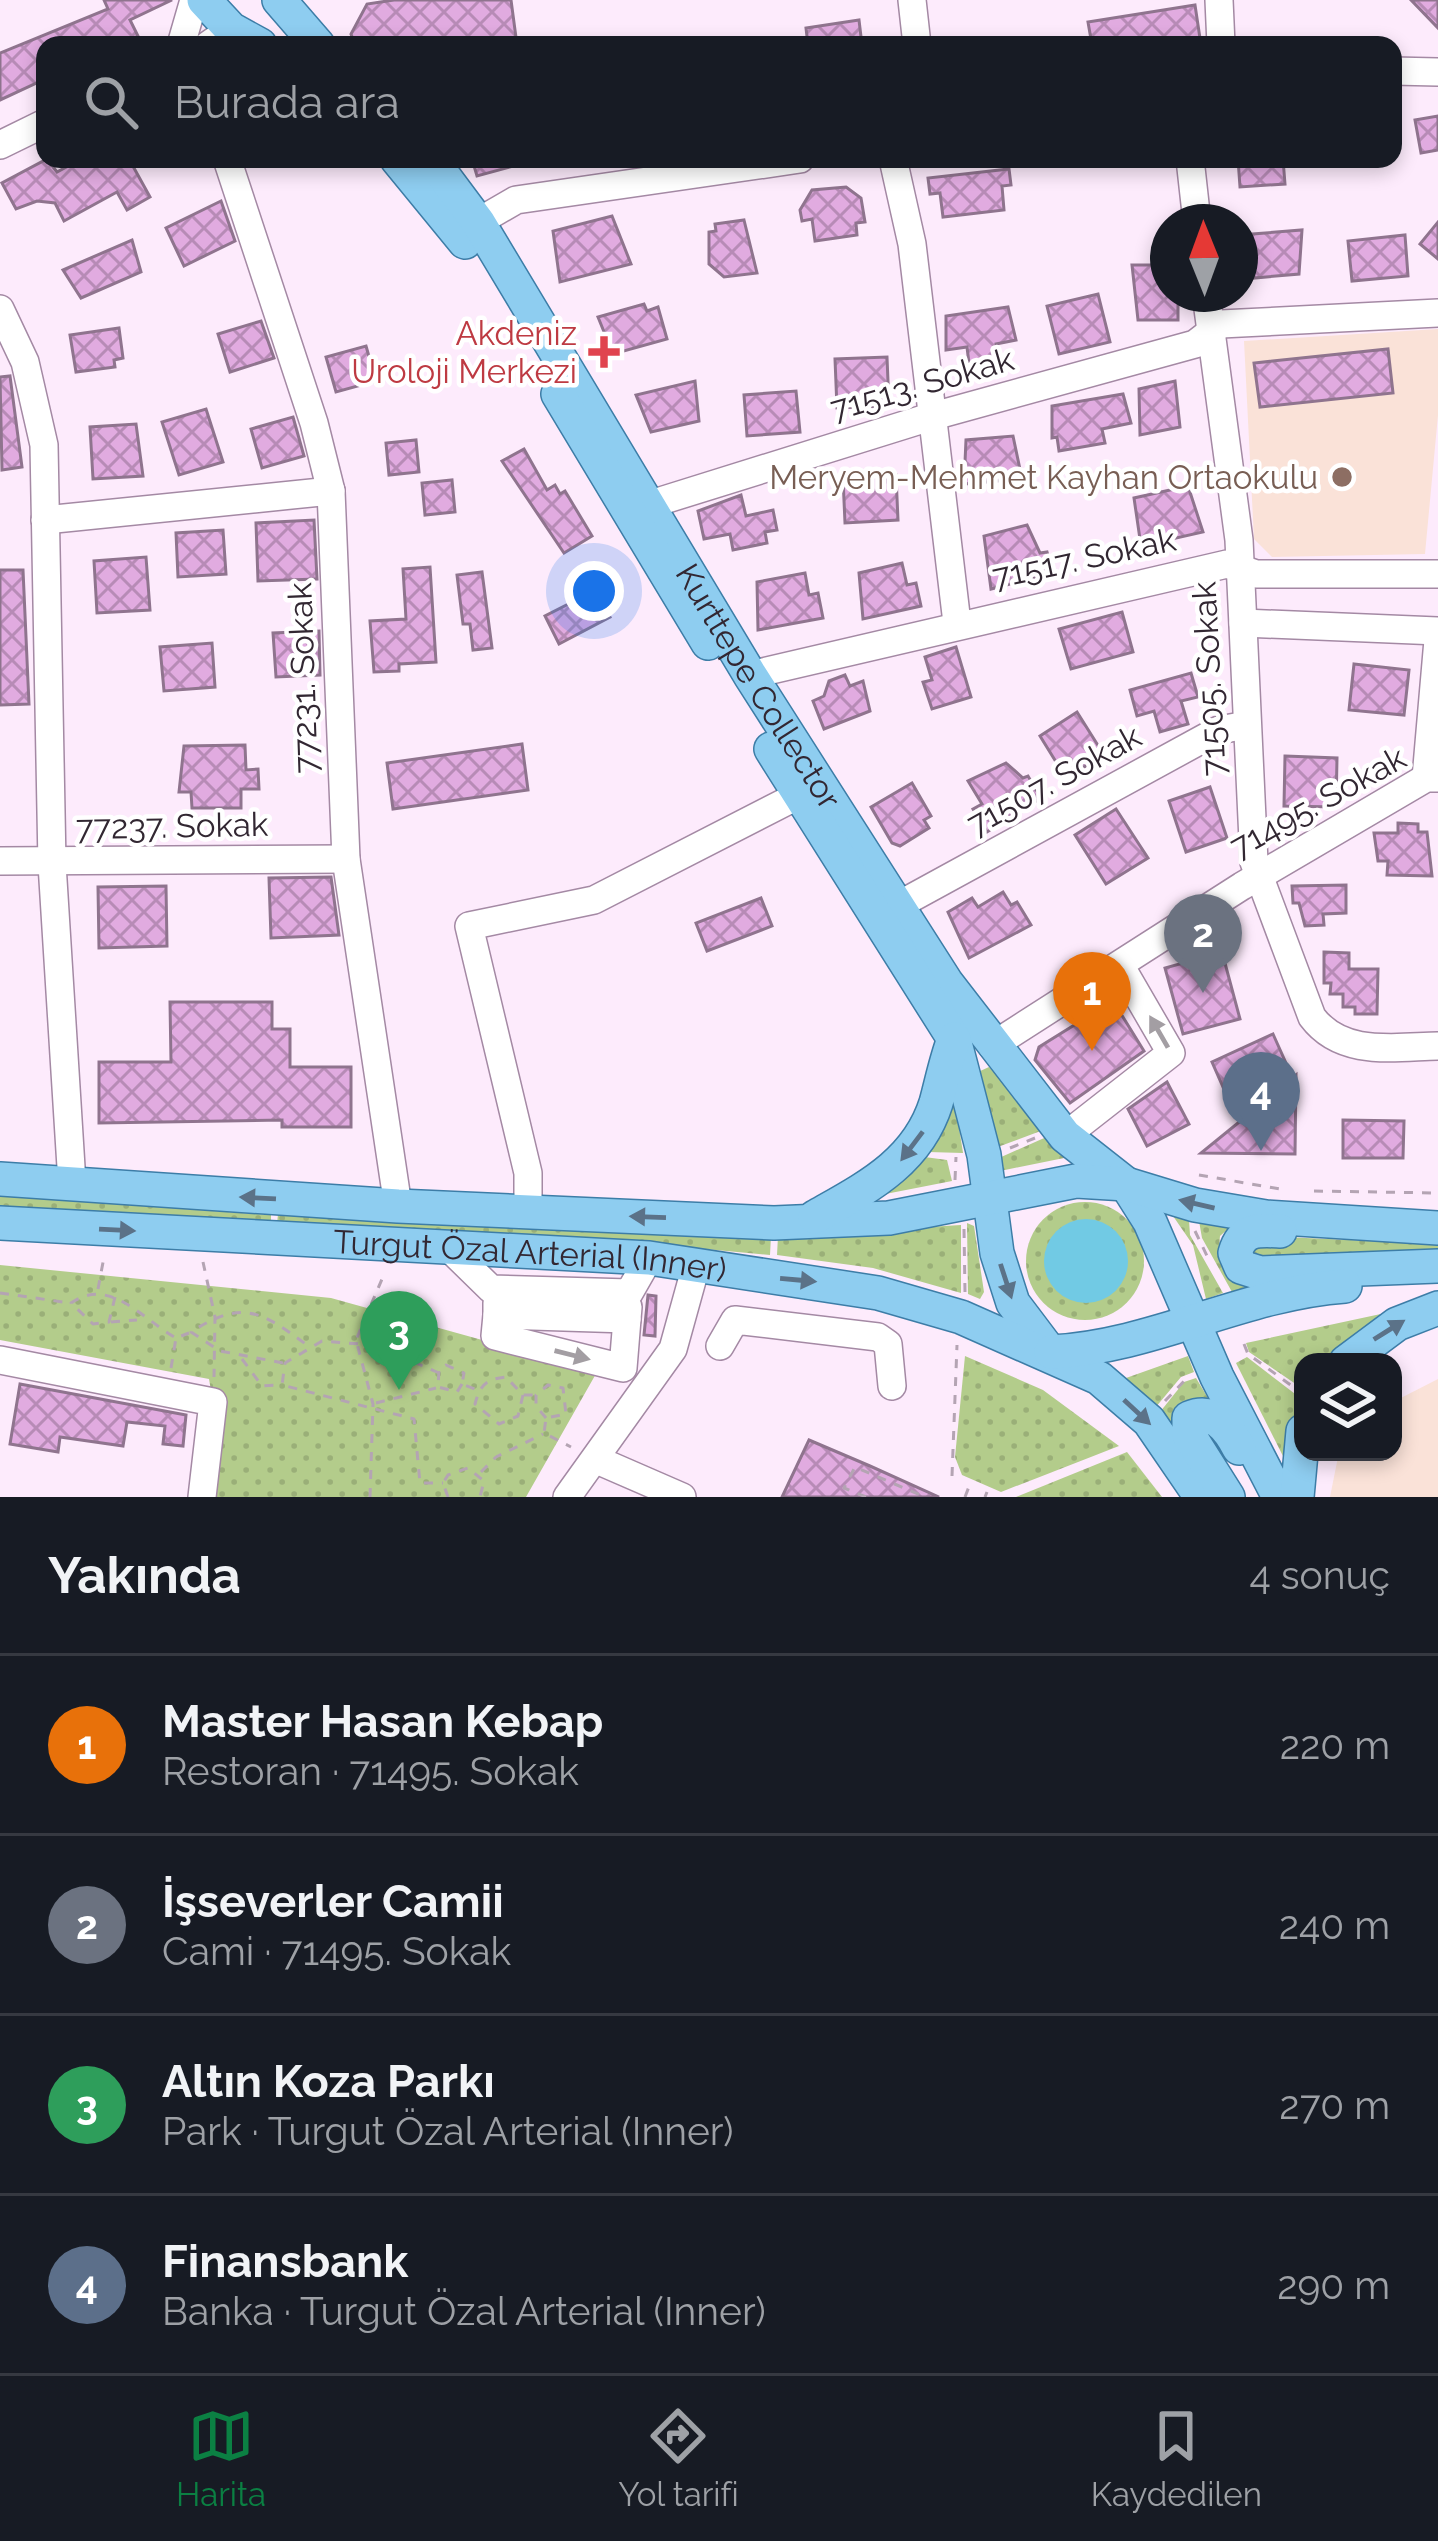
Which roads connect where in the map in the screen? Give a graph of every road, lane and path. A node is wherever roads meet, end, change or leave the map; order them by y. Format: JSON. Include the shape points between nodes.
{"nodes":[{"id":1,"x":194,"y":0,"type":"edge"},
{"id":2,"x":204,"y":0,"type":"edge"},
{"id":3,"x":281,"y":0,"type":"edge"},
{"id":4,"x":912,"y":0,"type":"edge"},
{"id":5,"x":1219,"y":0,"type":"edge"},
{"id":6,"x":184,"y":36,"type":"edge"},
{"id":7,"x":229,"y":36,"type":"edge"},
{"id":8,"x":238,"y":36,"type":"edge"},
{"id":9,"x":311,"y":36,"type":"edge"},
{"id":10,"x":916,"y":36,"type":"edge"},
{"id":11,"x":1221,"y":36,"type":"edge"},
{"id":12,"x":1402,"y":71,"type":"edge"},
{"id":13,"x":1438,"y":72,"type":"edge"},
{"id":14,"x":36,"y":127,"type":"edge"},
{"id":15,"x":0,"y":145,"type":"edge"},
{"id":16,"x":230,"y":168,"type":"edge"},
{"id":17,"x":404,"y":168,"type":"edge"},
{"id":18,"x":437,"y":168,"type":"edge"},
{"id":19,"x":738,"y":168,"type":"edge"},
{"id":20,"x":895,"y":168,"type":"edge"},
{"id":21,"x":1191,"y":168,"type":"edge"},
{"id":22,"x":1195,"y":204,"type":"edge"},
{"id":23,"x":478,"y":222,"type":"junction"},
{"id":24,"x":0,"y":309,"type":"edge"},
{"id":25,"x":1208,"y":312,"type":"edge"},
{"id":26,"x":1438,"y":313,"type":"edge"},
{"id":27,"x":1212,"y":332,"type":"junction"},
{"id":28,"x":930,"y":417,"type":"junction"},
{"id":29,"x":331,"y":491,"type":"junction"},
{"id":30,"x":650,"y":505,"type":"junction"},
{"id":31,"x":45,"y":520,"type":"junction"},
{"id":32,"x":1240,"y":568,"type":"junction"},
{"id":33,"x":1438,"y":574,"type":"edge"},
{"id":34,"x":957,"y":622,"type":"junction"},
{"id":35,"x":1243,"y":622,"type":"junction"},
{"id":36,"x":1438,"y":631,"type":"edge"},
{"id":37,"x":1438,"y":640,"type":"edge"},
{"id":38,"x":750,"y":675,"type":"junction"},
{"id":39,"x":1247,"y":725,"type":"junction"},
{"id":40,"x":1432,"y":778,"type":"edge"},
{"id":41,"x":799,"y":795,"type":"junction"},
{"id":42,"x":346,"y":859,"type":"junction"},
{"id":43,"x":0,"y":861,"type":"edge"},
{"id":44,"x":52,"y":864,"type":"junction"},
{"id":45,"x":1258,"y":880,"type":"junction"},
{"id":46,"x":897,"y":906,"type":"junction"},
{"id":47,"x":1120,"y":965,"type":"junction"},
{"id":48,"x":954,"y":1039,"type":"junction"},
{"id":49,"x":992,"y":1046,"type":"junction"},
{"id":50,"x":1438,"y":1046,"type":"edge"},
{"id":51,"x":1057,"y":1134,"type":"junction"},
{"id":52,"x":998,"y":1153,"type":"dead end"},
{"id":53,"x":952,"y":1157,"type":"dead end"},
{"id":54,"x":1198,"y":1175,"type":"dead end"},
{"id":55,"x":0,"y":1179,"type":"edge"},
{"id":56,"x":956,"y":1180,"type":"dead end"},
{"id":57,"x":72,"y":1184,"type":"junction"},
{"id":58,"x":1126,"y":1184,"type":"junction"},
{"id":59,"x":1290,"y":1191,"type":"dead end"},
{"id":60,"x":1311,"y":1191,"type":"dead end"},
{"id":61,"x":1438,"y":1193,"type":"edge"},
{"id":62,"x":990,"y":1198,"type":"junction"},
{"id":63,"x":398,"y":1206,"type":"junction"},
{"id":64,"x":528,"y":1212,"type":"junction"},
{"id":65,"x":807,"y":1221,"type":"junction"},
{"id":66,"x":0,"y":1223,"type":"edge"},
{"id":67,"x":964,"y":1225,"type":"dead end"},
{"id":68,"x":1434,"y":1228,"type":"edge"},
{"id":69,"x":105,"y":1248,"type":"dead end"},
{"id":70,"x":449,"y":1248,"type":"junction"},
{"id":71,"x":202,"y":1255,"type":"dead end"},
{"id":72,"x":649,"y":1258,"type":"junction"},
{"id":73,"x":388,"y":1265,"type":"dead end"},
{"id":74,"x":696,"y":1266,"type":"junction"},
{"id":75,"x":1438,"y":1266,"type":"edge"},
{"id":76,"x":1438,"y":1279,"type":"edge"},
{"id":77,"x":98,"y":1291,"type":"junction"},
{"id":78,"x":0,"y":1293,"type":"edge"},
{"id":79,"x":965,"y":1294,"type":"dead end"},
{"id":80,"x":116,"y":1297,"type":"junction"},
{"id":81,"x":495,"y":1302,"type":"junction"},
{"id":82,"x":71,"y":1304,"type":"junction"},
{"id":83,"x":628,"y":1306,"type":"junction"},
{"id":84,"x":1438,"y":1308,"type":"edge"},
{"id":85,"x":215,"y":1317,"type":"junction"},
{"id":86,"x":142,"y":1319,"type":"junction"},
{"id":87,"x":109,"y":1322,"type":"junction"},
{"id":88,"x":1197,"y":1322,"type":"junction"},
{"id":89,"x":191,"y":1332,"type":"junction"},
{"id":90,"x":957,"y":1337,"type":"dead end"},
{"id":91,"x":176,"y":1338,"type":"junction"},
{"id":92,"x":356,"y":1340,"type":"junction"},
{"id":93,"x":1244,"y":1344,"type":"dead end"},
{"id":94,"x":308,"y":1346,"type":"junction"},
{"id":95,"x":719,"y":1346,"type":"dead end"},
{"id":96,"x":215,"y":1347,"type":"junction"},
{"id":97,"x":1049,"y":1352,"type":"junction"},
{"id":98,"x":1358,"y":1353,"type":"edge"},
{"id":99,"x":1248,"y":1354,"type":"junction"},
{"id":100,"x":241,"y":1358,"type":"junction"},
{"id":101,"x":0,"y":1360,"type":"edge"},
{"id":102,"x":1235,"y":1361,"type":"dead end"},
{"id":103,"x":285,"y":1364,"type":"junction"},
{"id":104,"x":439,"y":1372,"type":"junction"},
{"id":105,"x":1195,"y":1374,"type":"dead end"},
{"id":106,"x":282,"y":1384,"type":"junction"},
{"id":107,"x":461,"y":1384,"type":"junction"},
{"id":108,"x":892,"y":1386,"type":"dead end"},
{"id":109,"x":438,"y":1387,"type":"junction"},
{"id":110,"x":1294,"y":1387,"type":"edge"},
{"id":111,"x":479,"y":1390,"type":"junction"},
{"id":112,"x":166,"y":1393,"type":"junction"},
{"id":113,"x":523,"y":1394,"type":"junction"},
{"id":114,"x":536,"y":1395,"type":"junction"},
{"id":115,"x":213,"y":1402,"type":"junction"},
{"id":116,"x":373,"y":1404,"type":"junction"},
{"id":117,"x":1156,"y":1411,"type":"dead end"},
{"id":118,"x":546,"y":1418,"type":"junction"},
{"id":119,"x":544,"y":1433,"type":"junction"},
{"id":120,"x":590,"y":1456,"type":"junction"},
{"id":121,"x":1301,"y":1461,"type":"edge"},
{"id":122,"x":480,"y":1473,"type":"junction"},
{"id":123,"x":952,"y":1476,"type":"dead end"},
{"id":124,"x":443,"y":1484,"type":"junction"},
{"id":125,"x":970,"y":1484,"type":"dead end"},
{"id":126,"x":202,"y":1497,"type":"edge"},
{"id":127,"x":370,"y":1497,"type":"edge"},
{"id":128,"x":448,"y":1497,"type":"edge"},
{"id":129,"x":479,"y":1497,"type":"edge"},
{"id":130,"x":567,"y":1497,"type":"edge"},
{"id":131,"x":682,"y":1497,"type":"edge"},
{"id":132,"x":866,"y":1497,"type":"edge"},
{"id":133,"x":925,"y":1497,"type":"edge"},
{"id":134,"x":965,"y":1497,"type":"edge"},
{"id":135,"x":1201,"y":1497,"type":"edge"},
{"id":136,"x":1228,"y":1497,"type":"edge"},
{"id":137,"x":1265,"y":1497,"type":"edge"},
{"id":138,"x":1280,"y":1497,"type":"edge"},
{"id":139,"x":1298,"y":1497,"type":"edge"}],
"edges":[{"from":1,"to":6,"type":"street"},
{"from":2,"to":7,"type":"main road"},
{"from":3,"to":8,"type":"main road"},
{"from":3,"to":9,"type":"main road"},
{"from":4,"to":10,"type":"street"},
{"from":5,"to":11,"type":"street"},
{"from":12,"to":13,"type":"street"},
{"from":14,"to":15,"type":"street"},
{"from":16,"to":29,"type":"street","name":"77231. Sokak"},
{"from":17,"to":41,"type":"main road","name":"Kurttepe Collector","via":[[473,253]]},
{"from":18,"to":23,"type":"main road","name":"Kurttepe Collector"},
{"from":19,"to":23,"type":"street","via":[[516,200]]},
{"from":20,"to":28,"type":"street","via":[[912,244]]},
{"from":21,"to":22,"type":"street"},
{"from":23,"to":30,"type":"main road","name":"Kurttepe Collector"},
{"from":24,"to":31,"type":"street","via":[[25,362],[44,445]]},
{"from":25,"to":27,"type":"street","name":"71505. Sokak"},
{"from":26,"to":27,"type":"street","name":"71513. Sokak","via":[[1221,324]]},
{"from":27,"to":28,"type":"street","name":"71513. Sokak","via":[[1195,344]]},
{"from":27,"to":32,"type":"street","name":"71505. Sokak"},
{"from":28,"to":30,"type":"street","name":"71513. Sokak"},
{"from":28,"to":34,"type":"street"},
{"from":29,"to":31,"type":"street"},
{"from":29,"to":42,"type":"street","name":"77231. Sokak"},
{"from":30,"to":38,"type":"main road","name":"Kurttepe Collector"},
{"from":31,"to":44,"type":"street"},
{"from":32,"to":33,"type":"street","name":"71517. Sokak"},
{"from":32,"to":34,"type":"street","name":"71517. Sokak","via":[[1227,564]]},
{"from":32,"to":35,"type":"street","name":"71505. Sokak"},
{"from":34,"to":38,"type":"street","name":"71517. Sokak"},
{"from":35,"to":36,"type":"street"},
{"from":35,"to":39,"type":"street","name":"71505. Sokak"},
{"from":37,"to":40,"type":"street"},
{"from":38,"to":46,"type":"main road","name":"Kurttepe Collector"},
{"from":39,"to":45,"type":"street","name":"71505. Sokak"},
{"from":39,"to":46,"type":"street","name":"71507. Sokak","via":[[1219,730]]},
{"from":40,"to":45,"type":"street","name":"71495. Sokak"},
{"from":41,"to":48,"type":"main road","name":"Kurttepe Collector"},
{"from":41,"to":64,"type":"street","via":[[594,900],[469,926],[528,1173]]},
{"from":42,"to":44,"type":"street","name":"77237. Sokak"},
{"from":42,"to":63,"type":"street","name":"77231. Sokak"},
{"from":43,"to":44,"type":"street","name":"77237. Sokak"},
{"from":44,"to":57,"type":"street"},
{"from":45,"to":47,"type":"street","name":"71495. Sokak"},
{"from":45,"to":50,"type":"street","name":"71505. Sokak","via":[[1312,1017],[1337,1040]]},
{"from":46,"to":49,"type":"main road","name":"Kurttepe Collector"},
{"from":47,"to":49,"type":"street","name":"71495. Sokak"},
{"from":51,"to":47,"type":"street","one_way":true,"via":[[1171,1053]]},
{"from":48,"to":62,"type":"main road","name":"Kurttepe Collector"},
{"from":48,"to":65,"type":"main road","one_way":true,"via":[[914,1148],[877,1182]]},
{"from":49,"to":51,"type":"main road","name":"Kurttepe Collector"},
{"from":51,"to":52,"type":"path"},
{"from":51,"to":58,"type":"main road","name":"Kurttepe Collector"},
{"from":53,"to":56,"type":"path"},
{"from":54,"to":59,"type":"path"},
{"from":55,"to":57,"type":"main road","name":"Turgut Özal Arterial (Inner)"},
{"from":63,"to":57,"type":"main road","name":"Turgut Özal Arterial (Inner)","one_way":true},
{"from":58,"to":62,"type":"main road","name":"Turgut Özal Arterial (Inner)","via":[[1076,1181]]},
{"from":68,"to":58,"type":"main road","one_way":true,"via":[[1266,1217]]},
{"from":58,"to":88,"type":"main road"},
{"from":60,"to":61,"type":"path"},
{"from":62,"to":65,"type":"main road","name":"Turgut Özal Arterial (Inner)","via":[[889,1218]]},
{"from":62,"to":97,"type":"main road","name":"Kurttepe Collector","one_way":true,"via":[[1013,1303]]},
{"from":63,"to":64,"type":"main road","name":"Turgut Özal Arterial (Inner)"},
{"from":65,"to":64,"type":"main road","name":"Turgut Özal Arterial (Inner)","one_way":true},
{"from":66,"to":70,"type":"main road","name":"Turgut Özal Arterial (Inner)","one_way":true},
{"from":67,"to":79,"type":"path"},
{"from":68,"to":75,"type":"main road","via":[[1384,1238],[1254,1230],[1235,1253],[1241,1267],[1260,1273]]},
{"from":69,"to":77,"type":"path"},
{"from":70,"to":72,"type":"main road","name":"Turgut Özal Arterial (Inner)"},
{"from":70,"to":81,"type":"street"},
{"from":71,"to":85,"type":"path"},
{"from":72,"to":74,"type":"main road","name":"Turgut Özal Arterial (Inner)"},
{"from":72,"to":83,"type":"street"},
{"from":73,"to":92,"type":"path"},
{"from":74,"to":97,"type":"main road","name":"Turgut Özal Arterial (Inner)","one_way":true,"via":[[878,1293]]},
{"from":74,"to":120,"type":"street","via":[[674,1348]]},
{"from":76,"to":88,"type":"main road","via":[[1333,1287]]},
{"from":77,"to":80,"type":"path"},
{"from":77,"to":82,"type":"path"},
{"from":78,"to":82,"type":"path"},
{"from":80,"to":86,"type":"path"},
{"from":80,"to":87,"type":"path"},
{"from":81,"to":83,"type":"street"},
{"from":81,"to":83,"type":"street","one_way":true,"via":[[495,1336],[623,1368]]},
{"from":82,"to":87,"type":"path","via":[[93,1324]]},
{"from":98,"to":84,"type":"main road","one_way":true,"via":[[1397,1324]]},
{"from":85,"to":89,"type":"path"},
{"from":85,"to":94,"type":"path","via":[[243,1311],[272,1320]]},
{"from":85,"to":96,"type":"path"},
{"from":86,"to":87,"type":"path"},
{"from":86,"to":91,"type":"path"},
{"from":88,"to":97,"type":"main road","via":[[1099,1350]]},
{"from":88,"to":138,"type":"main road"},
{"from":89,"to":91,"type":"path"},
{"from":89,"to":96,"type":"path"},
{"from":90,"to":123,"type":"path"},
{"from":91,"to":112,"type":"path"},
{"from":92,"to":94,"type":"path"},
{"from":92,"to":104,"type":"path","via":[[398,1347]]},
{"from":92,"to":116,"type":"path"},
{"from":93,"to":99,"type":"path"},
{"from":94,"to":103,"type":"path"},
{"from":95,"to":108,"type":"street","via":[[735,1320],[878,1337],[888,1344]]},
{"from":96,"to":100,"type":"path"},
{"from":96,"to":115,"type":"path"},
{"from":97,"to":135,"type":"main road","name":"Turgut Özal Arterial (Inner)","one_way":true,"via":[[1100,1378],[1149,1421]]},
{"from":99,"to":102,"type":"path"},
{"from":99,"to":110,"type":"path"},
{"from":100,"to":103,"type":"path"},
{"from":100,"to":106,"type":"path","via":[[262,1385]]},
{"from":101,"to":112,"type":"street"},
{"from":103,"to":106,"type":"path"},
{"from":104,"to":107,"type":"path","via":[[446,1365],[464,1372]]},
{"from":104,"to":109,"type":"path"},
{"from":105,"to":117,"type":"path"},
{"from":106,"to":116,"type":"path"},
{"from":107,"to":109,"type":"path","via":[[457,1392]]},
{"from":107,"to":111,"type":"path"},
{"from":109,"to":116,"type":"path"},
{"from":111,"to":113,"type":"path","via":[[506,1376]]},
{"from":111,"to":113,"type":"path","via":[[475,1404],[500,1424],[518,1416]]},
{"from":112,"to":115,"type":"street"},
{"from":113,"to":114,"type":"path"},
{"from":114,"to":118,"type":"path"},
{"from":114,"to":118,"type":"path","via":[[548,1384],[567,1396],[566,1414]]},
{"from":115,"to":126,"type":"street"},
{"from":116,"to":124,"type":"path","via":[[414,1419],[419,1484]]},
{"from":116,"to":127,"type":"path"},
{"from":118,"to":119,"type":"path"},
{"from":119,"to":120,"type":"path"},
{"from":119,"to":122,"type":"path"},
{"from":120,"to":130,"type":"street"},
{"from":120,"to":131,"type":"street"},
{"from":121,"to":139,"type":"main road"},
{"from":122,"to":124,"type":"path","via":[[460,1468]]},
{"from":122,"to":129,"type":"path"},
{"from":124,"to":128,"type":"path"},
{"from":125,"to":134,"type":"path"},
{"from":132,"to":133,"type":"path","via":[[844,1488],[855,1467]]},
{"from":136,"to":137,"type":"main road","via":[[1189,1435],[1195,1415],[1218,1420],[1232,1435]]}]}
